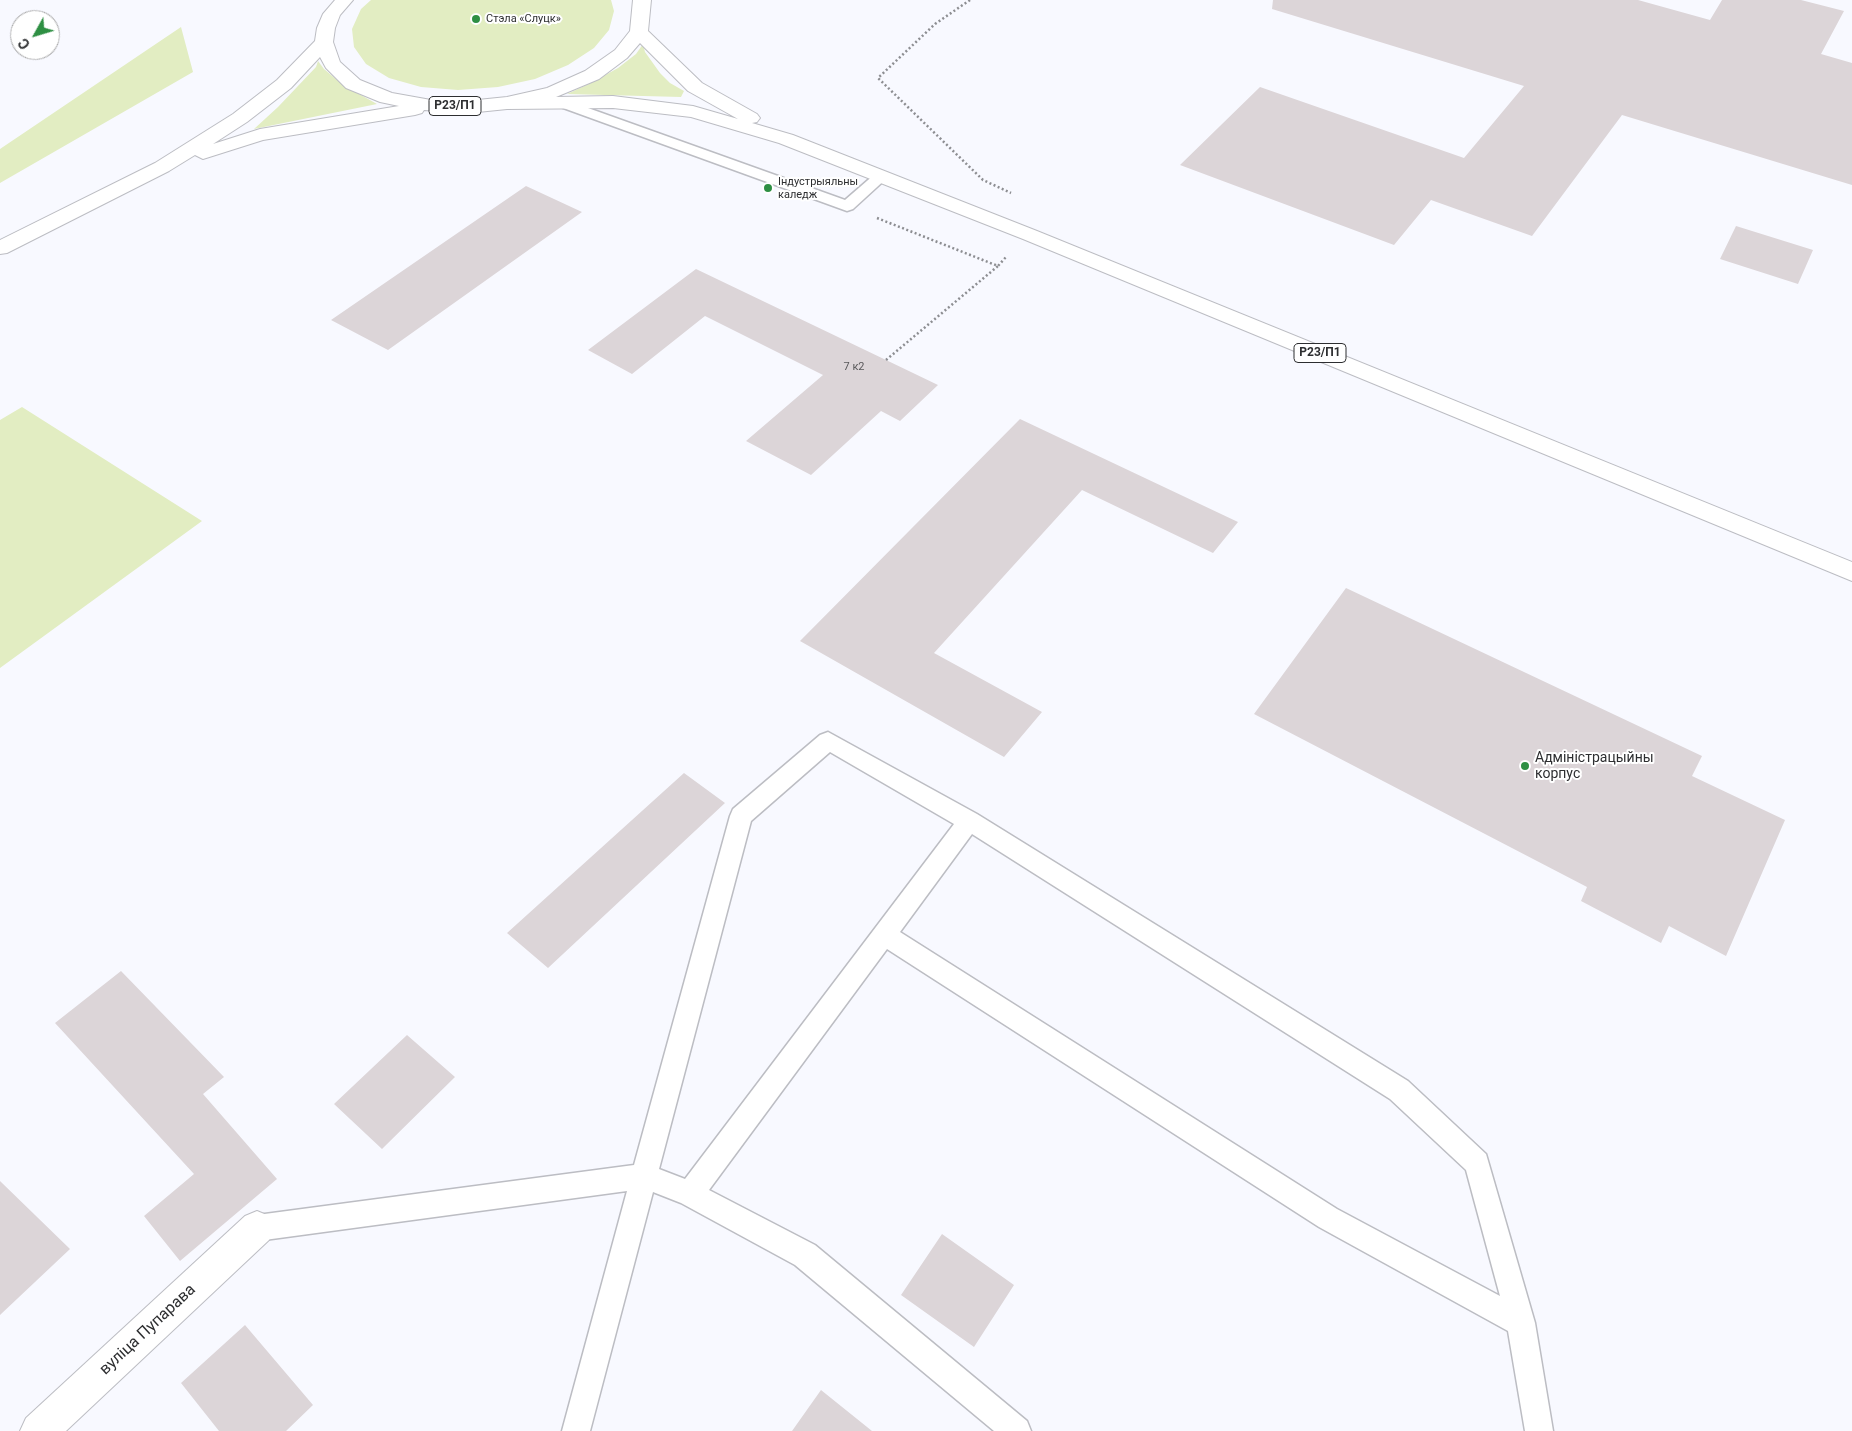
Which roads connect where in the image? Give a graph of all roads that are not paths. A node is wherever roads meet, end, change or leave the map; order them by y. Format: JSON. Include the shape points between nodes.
{"nodes":[{"id":1,"x":344,"y":0,"type":"edge"},
{"id":2,"x":642,"y":0,"type":"edge"},
{"id":3,"x":334,"y":7,"type":"edge"},
{"id":4,"x":639,"y":32,"type":"junction"},
{"id":5,"x":324,"y":42,"type":"junction"},
{"id":6,"x":560,"y":102,"type":"junction"},
{"id":7,"x":507,"y":103,"type":"junction"},
{"id":8,"x":431,"y":106,"type":"junction"},
{"id":9,"x":786,"y":139,"type":"junction"},
{"id":10,"x":162,"y":167,"type":"junction"},
{"id":11,"x":880,"y":177,"type":"junction"},
{"id":12,"x":0,"y":248,"type":"edge"},
{"id":13,"x":1852,"y":572,"type":"edge"},
{"id":14,"x":969,"y":821,"type":"junction"},
{"id":15,"x":884,"y":934,"type":"junction"},
{"id":16,"x":646,"y":1176,"type":"junction"},
{"id":17,"x":690,"y":1194,"type":"junction"},
{"id":18,"x":258,"y":1228,"type":"joint"},
{"id":19,"x":1521,"y":1323,"type":"junction"},
{"id":20,"x":39,"y":1431,"type":"edge"},
{"id":21,"x":576,"y":1431,"type":"edge"},
{"id":22,"x":1017,"y":1431,"type":"edge"},
{"id":23,"x":1539,"y":1431,"type":"edge"}],
"edges":[{"from":1,"to":3,"type":"main road","number":"Р23/П1"},
{"from":2,"to":4,"type":"main road","number":"Р23/П1"},
{"from":3,"to":5,"type":"main road","number":"Р23/П1"},
{"from":4,"to":7,"type":"main road","number":"Р23/П1","via":[[621,54],[592,75],[553,92]]},
{"from":4,"to":9,"type":"main road","number":"Р23/П1","via":[[696,87]]},
{"from":5,"to":8,"type":"main road","number":"Р23/П1","via":[[332,64],[353,84],[387,98]]},
{"from":5,"to":10,"type":"main road","number":"Р23/П1","via":[[277,90],[240,118]]},
{"from":6,"to":7,"type":"main road","number":"Р23/П1"},
{"from":6,"to":9,"type":"main road","number":"Р23/П1","via":[[613,102],[692,112]]},
{"from":6,"to":11,"type":"lane","via":[[847,206]]},
{"from":7,"to":8,"type":"main road","number":"Р23/П1"},
{"from":8,"to":10,"type":"main road","number":"Р23/П1","via":[[260,135]]},
{"from":9,"to":11,"type":"main road","number":"Р23/П1"},
{"from":10,"to":12,"type":"main road","number":"Р23/П1"},
{"from":11,"to":13,"type":"main road","number":"Р23/П1","via":[[1030,235]]},
{"from":14,"to":15,"type":"lane"},
{"from":14,"to":16,"type":"lane","via":[[828,741],[741,816]]},
{"from":14,"to":19,"type":"lane","via":[[1399,1090],[1477,1164]]},
{"from":15,"to":17,"type":"lane"},
{"from":15,"to":19,"type":"lane","via":[[1328,1218]]},
{"from":16,"to":17,"type":"lane"},
{"from":16,"to":18,"type":"lane"},
{"from":16,"to":21,"type":"lane"},
{"from":17,"to":22,"type":"lane","via":[[805,1255]]},
{"from":18,"to":20,"type":"main road","name":"вуліца Пупарава"},
{"from":19,"to":23,"type":"lane"}]}
